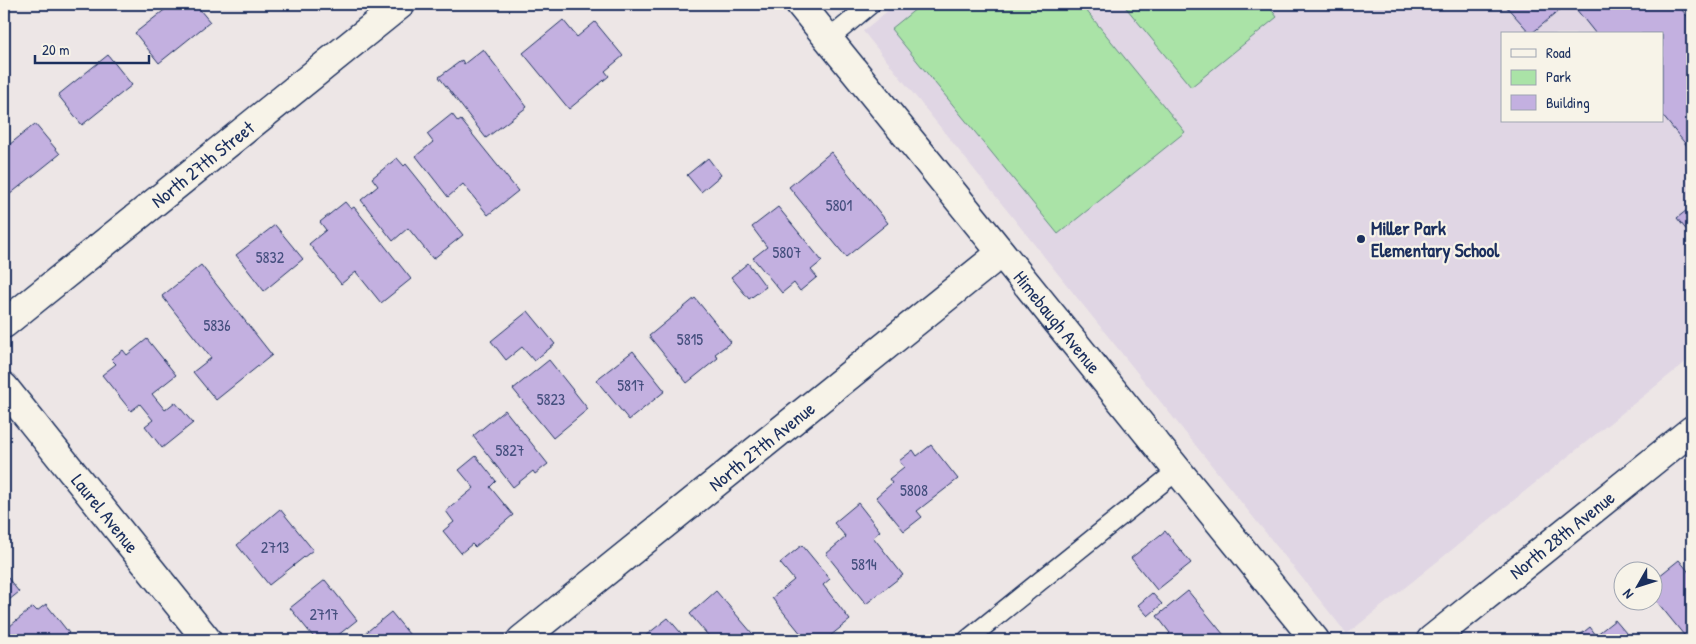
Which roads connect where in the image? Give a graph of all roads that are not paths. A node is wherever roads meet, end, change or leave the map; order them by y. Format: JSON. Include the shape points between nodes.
{"nodes":[{"id":1,"x":401,"y":4,"type":"edge"},
{"id":2,"x":800,"y":4,"type":"edge"},
{"id":3,"x":871,"y":4,"type":"edge"},
{"id":4,"x":828,"y":39,"type":"junction"},
{"id":5,"x":1001,"y":253,"type":"junction"},
{"id":6,"x":4,"y":324,"type":"edge"},
{"id":7,"x":4,"y":387,"type":"edge"},
{"id":8,"x":1692,"y":430,"type":"edge"},
{"id":9,"x":1178,"y":470,"type":"junction"},
{"id":10,"x":207,"y":640,"type":"edge"},
{"id":11,"x":521,"y":640,"type":"edge"},
{"id":12,"x":967,"y":640,"type":"edge"},
{"id":13,"x":1315,"y":640,"type":"edge"},
{"id":14,"x":1432,"y":640,"type":"edge"}],
"edges":[{"from":1,"to":6,"type":"street","name":"North 27th Street"},
{"from":2,"to":4,"type":"street","name":"Himebaugh Avenue"},
{"from":3,"to":4,"type":"lane"},
{"from":4,"to":5,"type":"street","name":"Himebaugh Avenue"},
{"from":5,"to":9,"type":"street","name":"Himebaugh Avenue"},
{"from":5,"to":11,"type":"street","name":"North 27th Avenue"},
{"from":7,"to":10,"type":"street","name":"Laurel Avenue"},
{"from":8,"to":14,"type":"street","name":"North 28th Avenue"},
{"from":9,"to":12,"type":"lane"},
{"from":9,"to":13,"type":"street","name":"Himebaugh Avenue"}]}
